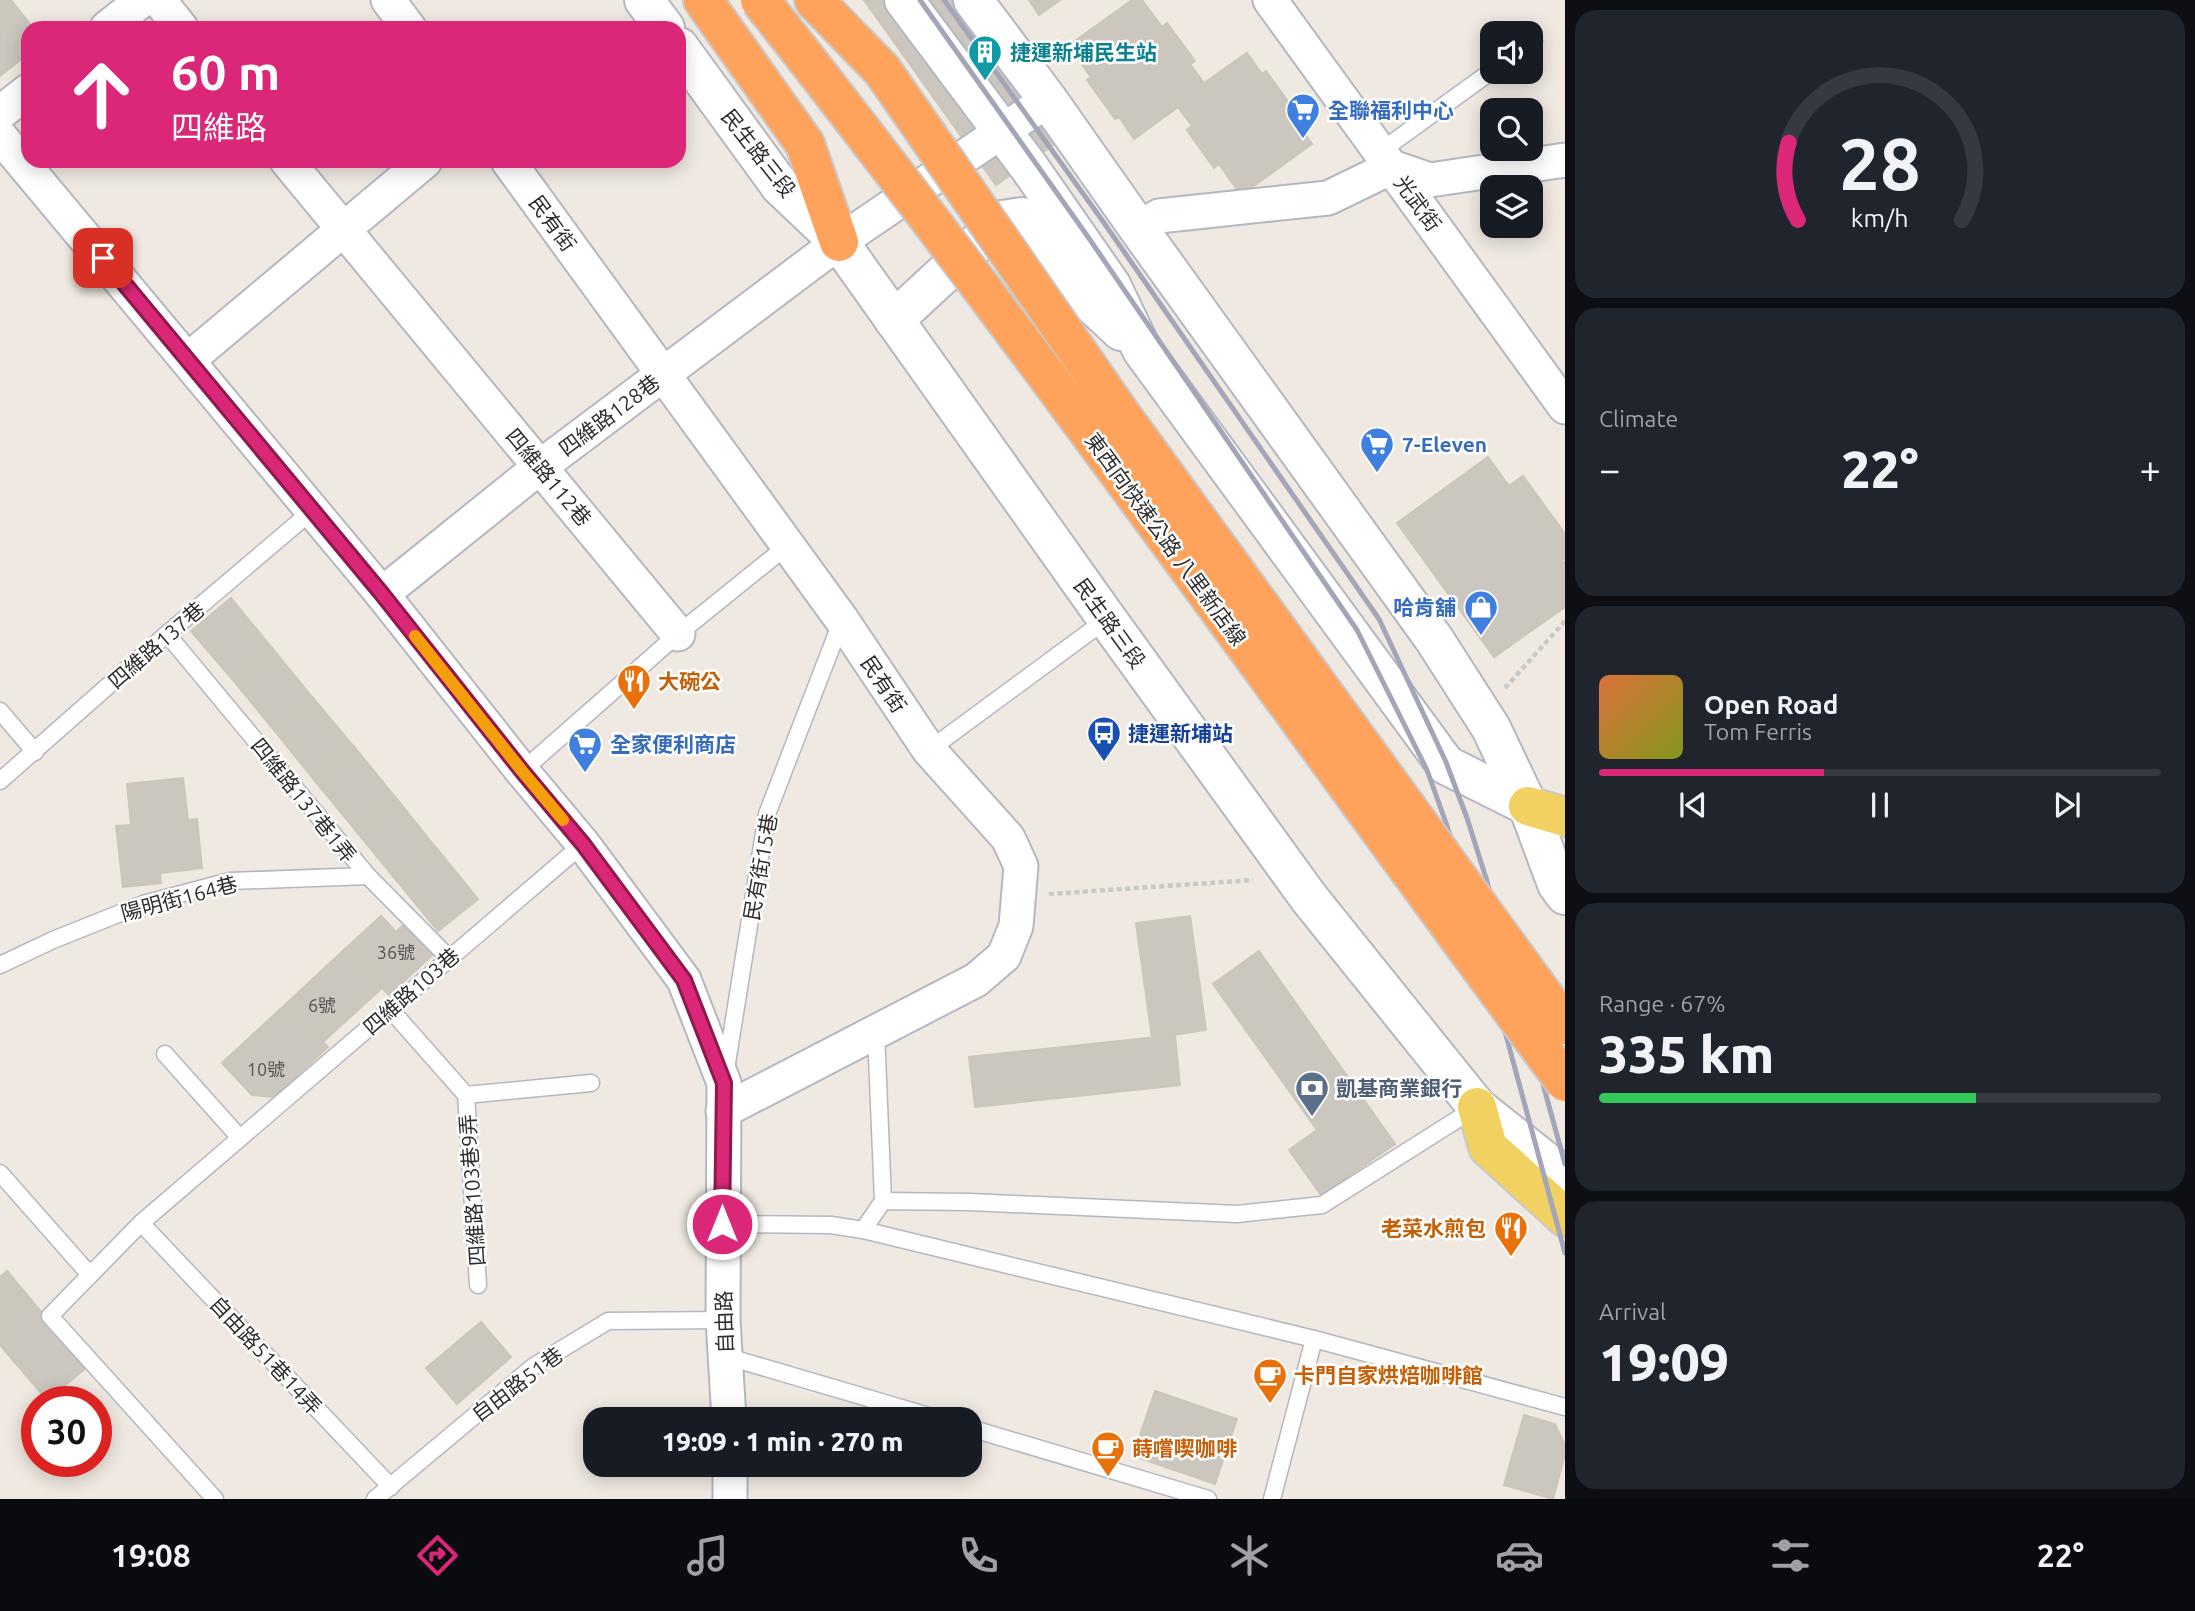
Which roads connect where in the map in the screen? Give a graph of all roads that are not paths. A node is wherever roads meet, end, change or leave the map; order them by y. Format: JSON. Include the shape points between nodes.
{"nodes":[{"id":1,"x":142,"y":0,"type":"edge"},
{"id":2,"x":159,"y":0,"type":"edge"},
{"id":3,"x":388,"y":0,"type":"edge"},
{"id":4,"x":644,"y":0,"type":"edge"},
{"id":5,"x":703,"y":0,"type":"edge"},
{"id":6,"x":760,"y":0,"type":"edge"},
{"id":7,"x":778,"y":0,"type":"edge"},
{"id":8,"x":814,"y":0,"type":"edge"},
{"id":9,"x":836,"y":0,"type":"edge"},
{"id":10,"x":904,"y":0,"type":"edge"},
{"id":11,"x":973,"y":0,"type":"edge"},
{"id":12,"x":1275,"y":2,"type":"edge"},
{"id":13,"x":116,"y":21,"type":"edge"},
{"id":14,"x":176,"y":21,"type":"edge"},
{"id":15,"x":404,"y":21,"type":"edge"},
{"id":16,"x":660,"y":21,"type":"edge"},
{"id":17,"x":686,"y":57,"type":"edge"},
{"id":18,"x":881,"y":70,"type":"junction"},
{"id":19,"x":1480,"y":81,"type":"edge"},
{"id":20,"x":21,"y":96,"type":"edge"},
{"id":21,"x":839,"y":100,"type":"junction"},
{"id":22,"x":1048,"y":100,"type":"junction"},
{"id":23,"x":0,"y":113,"type":"edge"},
{"id":24,"x":1003,"y":132,"type":"junction"},
{"id":25,"x":0,"y":136,"type":"edge"},
{"id":26,"x":1386,"y":159,"type":"junction"},
{"id":27,"x":1565,"y":160,"type":"edge"},
{"id":28,"x":21,"y":161,"type":"edge"},
{"id":29,"x":27,"y":168,"type":"edge"},
{"id":30,"x":293,"y":168,"type":"edge"},
{"id":31,"x":417,"y":168,"type":"edge"},
{"id":32,"x":513,"y":168,"type":"edge"},
{"id":33,"x":1138,"y":229,"type":"junction"},
{"id":34,"x":342,"y":230,"type":"junction"},
{"id":35,"x":839,"y":242,"type":"junction"},
{"id":36,"x":894,"y":320,"type":"junction"},
{"id":37,"x":1142,"y":350,"type":"junction"},
{"id":38,"x":188,"y":360,"type":"junction"},
{"id":39,"x":663,"y":374,"type":"junction"},
{"id":40,"x":1565,"y":407,"type":"edge"},
{"id":41,"x":541,"y":466,"type":"junction"},
{"id":42,"x":313,"y":510,"type":"junction"},
{"id":43,"x":787,"y":546,"type":"junction"},
{"id":44,"x":382,"y":594,"type":"junction"},
{"id":45,"x":1107,"y":619,"type":"junction"},
{"id":46,"x":842,"y":620,"type":"junction"},
{"id":47,"x":167,"y":634,"type":"junction"},
{"id":48,"x":677,"y":634,"type":"junction"},
{"id":49,"x":0,"y":711,"type":"edge"},
{"id":50,"x":929,"y":750,"type":"junction"},
{"id":51,"x":35,"y":751,"type":"junction"},
{"id":52,"x":522,"y":771,"type":"junction"},
{"id":53,"x":0,"y":782,"type":"edge"},
{"id":54,"x":1528,"y":806,"type":"junction"},
{"id":55,"x":1565,"y":817,"type":"edge"},
{"id":56,"x":583,"y":844,"type":"junction"},
{"id":57,"x":368,"y":876,"type":"junction"},
{"id":58,"x":1565,"y":895,"type":"edge"},
{"id":59,"x":449,"y":958,"type":"junction"},
{"id":60,"x":0,"y":965,"type":"edge"},
{"id":61,"x":390,"y":1009,"type":"junction"},
{"id":62,"x":1565,"y":1025,"type":"edge"},
{"id":63,"x":876,"y":1032,"type":"junction"},
{"id":64,"x":165,"y":1054,"type":"dead end"},
{"id":65,"x":1565,"y":1082,"type":"edge"},
{"id":66,"x":592,"y":1083,"type":"dead end"},
{"id":67,"x":466,"y":1095,"type":"junction"},
{"id":68,"x":723,"y":1097,"type":"junction"},
{"id":69,"x":1477,"y":1107,"type":"junction"},
{"id":70,"x":240,"y":1138,"type":"junction"},
{"id":71,"x":0,"y":1173,"type":"edge"},
{"id":72,"x":1565,"y":1177,"type":"edge"},
{"id":73,"x":883,"y":1201,"type":"junction"},
{"id":74,"x":1565,"y":1217,"type":"edge"},
{"id":75,"x":141,"y":1223,"type":"junction"},
{"id":76,"x":722,"y":1224,"type":"junction"},
{"id":77,"x":863,"y":1230,"type":"junction"},
{"id":78,"x":90,"y":1275,"type":"junction"},
{"id":79,"x":478,"y":1285,"type":"dead end"},
{"id":80,"x":723,"y":1320,"type":"junction"},
{"id":81,"x":1314,"y":1339,"type":"junction"},
{"id":82,"x":725,"y":1356,"type":"junction"},
{"id":83,"x":728,"y":1407,"type":"edge"},
{"id":84,"x":898,"y":1407,"type":"edge"},
{"id":85,"x":1565,"y":1407,"type":"edge"},
{"id":86,"x":982,"y":1432,"type":"edge"},
{"id":87,"x":730,"y":1477,"type":"edge"},
{"id":88,"x":384,"y":1494,"type":"edge"},
{"id":89,"x":215,"y":1499,"type":"edge"},
{"id":90,"x":730,"y":1499,"type":"edge"},
{"id":91,"x":1208,"y":1499,"type":"edge"},
{"id":92,"x":1272,"y":1499,"type":"edge"}],
"edges":[{"from":1,"to":13,"type":"street"},
{"from":2,"to":14,"type":"street"},
{"from":3,"to":15,"type":"street"},
{"from":4,"to":16,"type":"main road"},
{"from":5,"to":35,"type":"highway","via":[[805,144]]},
{"from":6,"to":21,"type":"highway","name":"東西向快速公路 八里新店線","bridge":true},
{"from":7,"to":21,"type":"highway","bridge":true},
{"from":8,"to":18,"type":"highway"},
{"from":9,"to":18,"type":"highway","name":"東西向快速公路 八里新店線"},
{"from":10,"to":24,"type":"main road"},
{"from":11,"to":22,"type":"main road"},
{"from":12,"to":26,"type":"street","name":"光武街"},
{"from":17,"to":35,"type":"main road","name":"民生路三段","via":[[780,186]]},
{"from":18,"to":62,"type":"highway","name":"東西向快速公路 八里新店線","bridge":true,"via":[[1120,414]]},
{"from":19,"to":26,"type":"lane"},
{"from":20,"to":23,"type":"street"},
{"from":21,"to":65,"type":"highway","name":"東西向快速公路 八里新店線","bridge":true},
{"from":22,"to":24,"type":"street","name":"四維路128巷"},
{"from":22,"to":33,"type":"main road"},
{"from":24,"to":35,"type":"street","name":"四維路128巷"},
{"from":24,"to":37,"type":"main road","via":[[1111,285]]},
{"from":25,"to":28,"type":"street","name":"自由路"},
{"from":26,"to":27,"type":"street","via":[[1430,180]]},
{"from":26,"to":33,"type":"street","via":[[1328,198],[1159,216]]},
{"from":26,"to":40,"type":"street","name":"光武街"},
{"from":29,"to":38,"type":"street","name":"自由路"},
{"from":30,"to":34,"type":"street","name":"四維路112巷"},
{"from":31,"to":34,"type":"street"},
{"from":32,"to":39,"type":"street","name":"民有街"},
{"from":33,"to":54,"type":"main road","via":[[1434,639],[1491,728]]},
{"from":34,"to":38,"type":"street"},
{"from":34,"to":41,"type":"street","name":"四維路112巷"},
{"from":35,"to":36,"type":"main road","name":"民生路三段"},
{"from":35,"to":39,"type":"street","name":"四維路128巷"},
{"from":36,"to":37,"type":"main road","via":[[1002,220],[1022,217],[1037,227],[1092,304]]},
{"from":36,"to":45,"type":"main road","name":"民生路三段"},
{"from":37,"to":54,"type":"main road","via":[[1446,765]]},
{"from":38,"to":42,"type":"street","name":"自由路"},
{"from":39,"to":41,"type":"street","name":"四維路128巷"},
{"from":39,"to":43,"type":"street","name":"民有街"},
{"from":41,"to":44,"type":"street","name":"四維路128巷"},
{"from":41,"to":48,"type":"street","name":"四維路112巷"},
{"from":42,"to":44,"type":"street","name":"自由路"},
{"from":42,"to":47,"type":"lane","name":"四維路137巷"},
{"from":43,"to":46,"type":"street","name":"民有街"},
{"from":43,"to":48,"type":"lane"},
{"from":44,"to":52,"type":"street","name":"自由路"},
{"from":45,"to":50,"type":"lane"},
{"from":45,"to":69,"type":"main road","name":"民生路三段","via":[[1294,877]]},
{"from":46,"to":50,"type":"street","name":"民有街"},
{"from":46,"to":68,"type":"lane","name":"民有街15巷","via":[[767,814]]},
{"from":47,"to":51,"type":"lane","name":"四維路137巷"},
{"from":47,"to":57,"type":"lane","name":"四維路137巷1弄"},
{"from":48,"to":52,"type":"lane"},
{"from":49,"to":51,"type":"lane"},
{"from":50,"to":63,"type":"street","name":"民有街","via":[[1008,838],[1021,866],[1016,926],[1004,956],[976,981]]},
{"from":51,"to":53,"type":"lane","name":"四維路137巷"},
{"from":52,"to":56,"type":"street","name":"自由路"},
{"from":54,"to":55,"type":"main road"},
{"from":54,"to":58,"type":"main road"},
{"from":56,"to":59,"type":"lane","name":"四維路103巷"},
{"from":56,"to":68,"type":"street","name":"自由路","via":[[684,980]]},
{"from":57,"to":59,"type":"lane","name":"四維路137巷1弄"},
{"from":57,"to":60,"type":"lane","name":"陽明街164巷","via":[[230,881],[144,904]]},
{"from":59,"to":61,"type":"lane","name":"四維路103巷"},
{"from":61,"to":67,"type":"lane","name":"四維路103巷9弄"},
{"from":61,"to":70,"type":"lane","name":"四維路103巷"},
{"from":63,"to":68,"type":"street","name":"民有街"},
{"from":63,"to":73,"type":"lane"},
{"from":64,"to":70,"type":"lane"},
{"from":66,"to":67,"type":"lane","name":"四維路103巷9弄"},
{"from":67,"to":79,"type":"lane","name":"四維路103巷9弄"},
{"from":68,"to":76,"type":"street","name":"自由路"},
{"from":69,"to":72,"type":"main road","name":"民生路三段"},
{"from":69,"to":73,"type":"lane","via":[[1322,1205],[1237,1214]]},
{"from":69,"to":74,"type":"main road","via":[[1488,1147]]},
{"from":70,"to":75,"type":"lane","name":"四維路103巷"},
{"from":71,"to":78,"type":"lane"},
{"from":73,"to":77,"type":"lane"},
{"from":75,"to":78,"type":"lane","name":"四維路103巷"},
{"from":75,"to":88,"type":"lane","name":"自由路51巷14弄"},
{"from":76,"to":77,"type":"lane","via":[[831,1225]]},
{"from":76,"to":80,"type":"street","name":"自由路"},
{"from":77,"to":81,"type":"lane"},
{"from":78,"to":89,"type":"lane","name":"四維路103巷","via":[[50,1317]]},
{"from":80,"to":82,"type":"street","name":"自由路"},
{"from":80,"to":88,"type":"lane","name":"自由路51巷","via":[[608,1321],[534,1366]]},
{"from":81,"to":85,"type":"lane"},
{"from":81,"to":92,"type":"lane"},
{"from":82,"to":83,"type":"street","name":"自由路"},
{"from":82,"to":84,"type":"lane"},
{"from":86,"to":91,"type":"lane"},
{"from":87,"to":90,"type":"street"}]}
